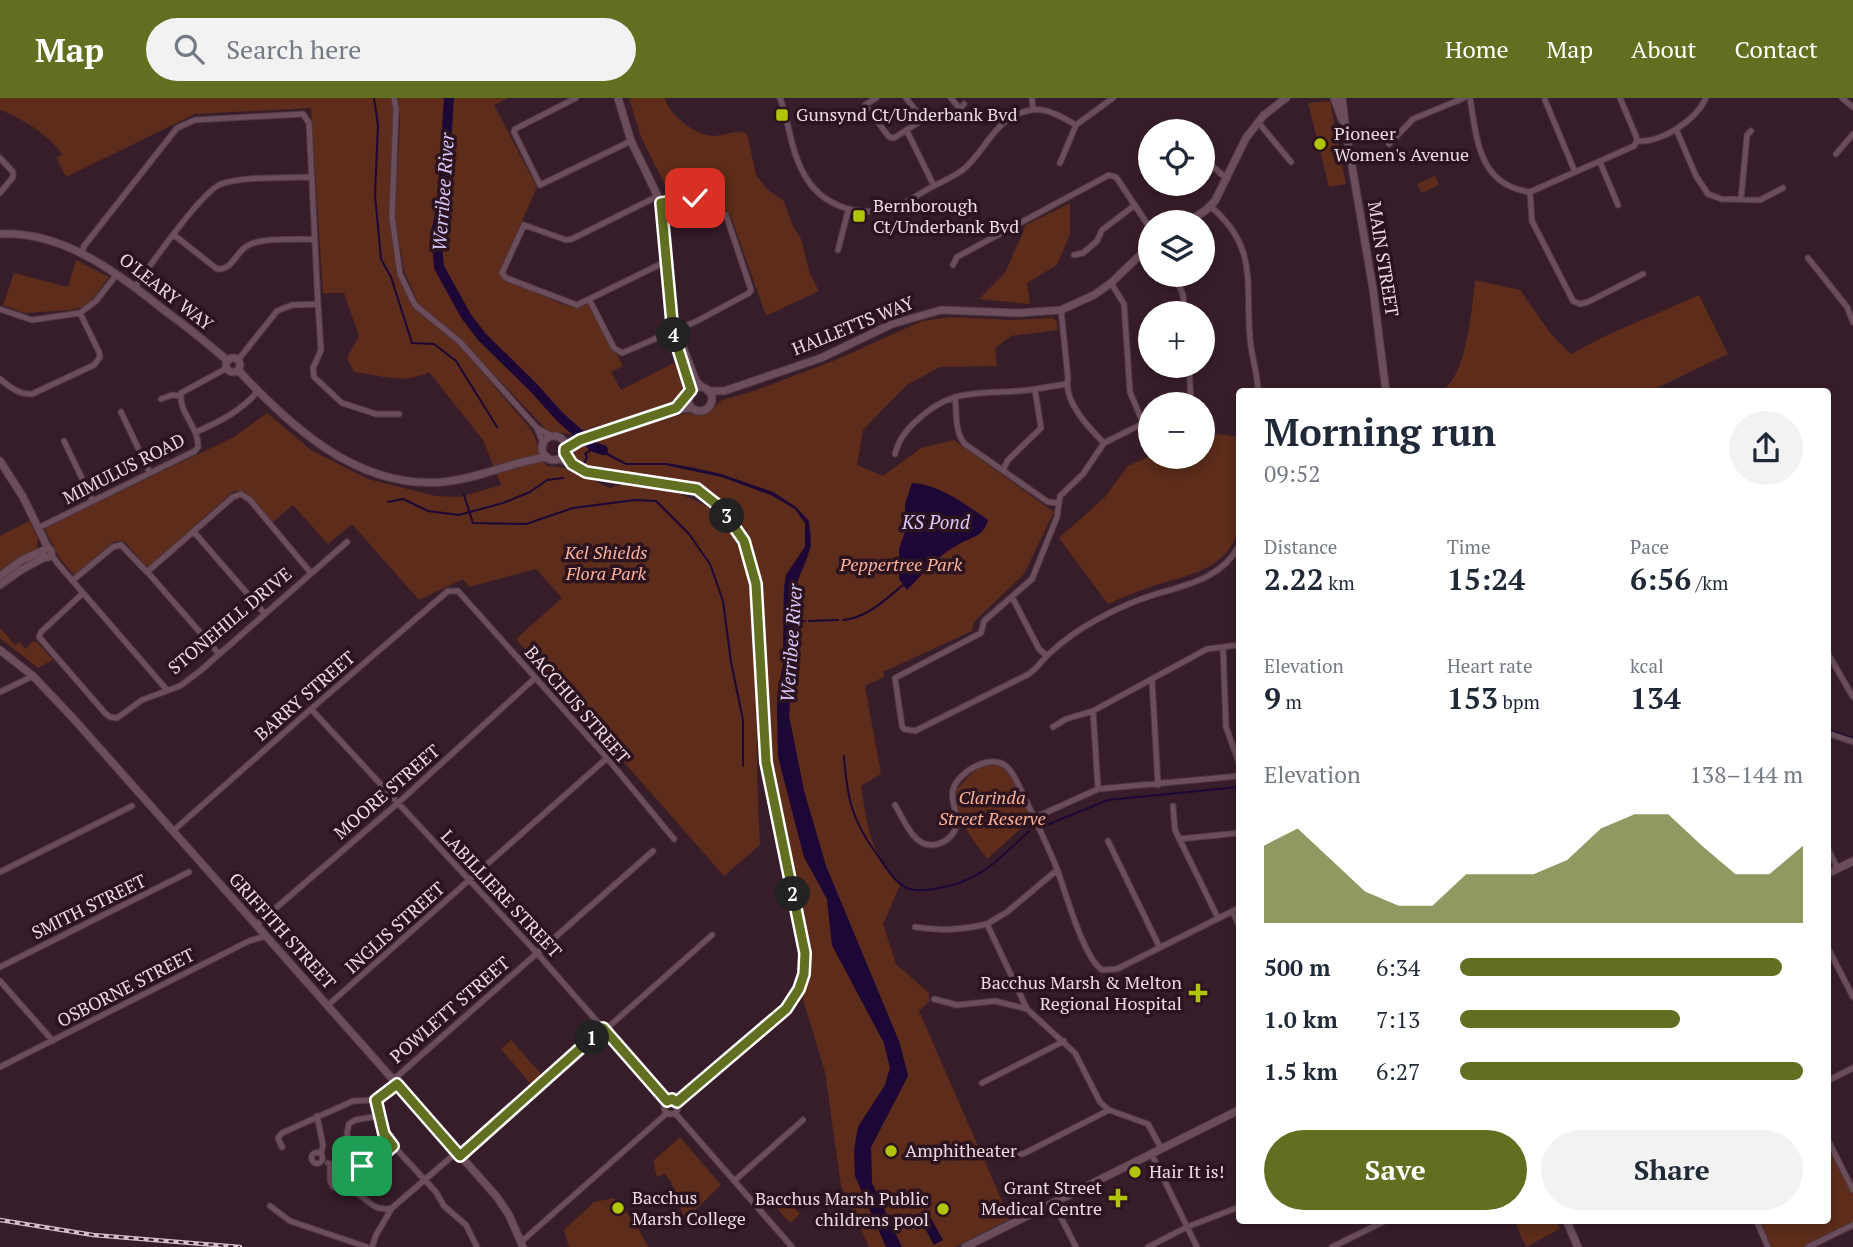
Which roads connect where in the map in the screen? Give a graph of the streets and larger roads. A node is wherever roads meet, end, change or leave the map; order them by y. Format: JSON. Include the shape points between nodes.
{"nodes":[{"id":1,"x":394,"y":98,"type":"edge"},
{"id":2,"x":576,"y":98,"type":"edge"},
{"id":3,"x":618,"y":98,"type":"edge"},
{"id":4,"x":780,"y":98,"type":"edge"},
{"id":5,"x":876,"y":98,"type":"edge"},
{"id":6,"x":905,"y":98,"type":"edge"},
{"id":7,"x":951,"y":98,"type":"edge"},
{"id":8,"x":1032,"y":98,"type":"edge"},
{"id":9,"x":1113,"y":98,"type":"edge"},
{"id":10,"x":1286,"y":98,"type":"edge"},
{"id":11,"x":1334,"y":98,"type":"edge"},
{"id":12,"x":1342,"y":98,"type":"edge"},
{"id":13,"x":1464,"y":98,"type":"edge"},
{"id":14,"x":1470,"y":98,"type":"edge"},
{"id":15,"x":1620,"y":98,"type":"edge"},
{"id":16,"x":1706,"y":98,"type":"edge"},
{"id":17,"x":1842,"y":98,"type":"edge"},
{"id":18,"x":1545,"y":100,"type":"edge"},
{"id":19,"x":1853,"y":107,"type":"edge"},
{"id":20,"x":960,"y":109,"type":"dead end"},
{"id":21,"x":1033,"y":109,"type":"junction"},
{"id":22,"x":1258,"y":122,"type":"junction"},
{"id":23,"x":1076,"y":125,"type":"junction"},
{"id":24,"x":1675,"y":129,"type":"junction"},
{"id":25,"x":907,"y":131,"type":"junction"},
{"id":26,"x":1346,"y":131,"type":"junction"},
{"id":27,"x":1751,"y":131,"type":"dead end"},
{"id":28,"x":1853,"y":134,"type":"edge"},
{"id":29,"x":632,"y":141,"type":"junction"},
{"id":30,"x":1637,"y":141,"type":"junction"},
{"id":31,"x":1389,"y":144,"type":"dead end"},
{"id":32,"x":1836,"y":154,"type":"dead end"},
{"id":33,"x":0,"y":158,"type":"edge"},
{"id":34,"x":1291,"y":162,"type":"dead end"},
{"id":35,"x":1600,"y":162,"type":"junction"},
{"id":36,"x":1060,"y":163,"type":"dead end"},
{"id":37,"x":1215,"y":168,"type":"edge"},
{"id":38,"x":1576,"y":172,"type":"junction"},
{"id":39,"x":312,"y":177,"type":"junction"},
{"id":40,"x":1227,"y":179,"type":"junction"},
{"id":41,"x":934,"y":186,"type":"junction"},
{"id":42,"x":1783,"y":188,"type":"dead end"},
{"id":43,"x":1530,"y":192,"type":"junction"},
{"id":44,"x":0,"y":193,"type":"edge"},
{"id":45,"x":660,"y":200,"type":"junction"},
{"id":46,"x":1741,"y":200,"type":"junction"},
{"id":47,"x":1135,"y":205,"type":"junction"},
{"id":48,"x":1618,"y":205,"type":"dead end"},
{"id":49,"x":1210,"y":206,"type":"junction"},
{"id":50,"x":1138,"y":210,"type":"edge"},
{"id":51,"x":1204,"y":210,"type":"edge"},
{"id":52,"x":848,"y":211,"type":"junction"},
{"id":53,"x":0,"y":234,"type":"edge"},
{"id":54,"x":174,"y":235,"type":"junction"},
{"id":55,"x":314,"y":239,"type":"junction"},
{"id":56,"x":838,"y":250,"type":"dead end"},
{"id":57,"x":82,"y":253,"type":"junction"},
{"id":58,"x":1074,"y":255,"type":"dead end"},
{"id":59,"x":1138,"y":258,"type":"edge"},
{"id":60,"x":1808,"y":258,"type":"dead end"},
{"id":61,"x":667,"y":261,"type":"junction"},
{"id":62,"x":953,"y":265,"type":"dead end"},
{"id":63,"x":118,"y":273,"type":"junction"},
{"id":64,"x":1643,"y":274,"type":"dead end"},
{"id":65,"x":1111,"y":283,"type":"junction"},
{"id":66,"x":135,"y":287,"type":"junction"},
{"id":67,"x":590,"y":301,"type":"junction"},
{"id":68,"x":318,"y":304,"type":"junction"},
{"id":69,"x":0,"y":309,"type":"edge"},
{"id":70,"x":1062,"y":310,"type":"junction"},
{"id":71,"x":80,"y":313,"type":"junction"},
{"id":72,"x":1853,"y":322,"type":"edge"},
{"id":73,"x":675,"y":328,"type":"junction"},
{"id":74,"x":238,"y":360,"type":"junction"},
{"id":75,"x":227,"y":365,"type":"junction"},
{"id":76,"x":238,"y":370,"type":"junction"},
{"id":77,"x":0,"y":379,"type":"edge"},
{"id":78,"x":1067,"y":384,"type":"junction"},
{"id":79,"x":1257,"y":388,"type":"edge"},
{"id":80,"x":1384,"y":388,"type":"edge"},
{"id":81,"x":705,"y":389,"type":"junction"},
{"id":82,"x":1035,"y":390,"type":"junction"},
{"id":83,"x":258,"y":391,"type":"junction"},
{"id":84,"x":724,"y":391,"type":"junction"},
{"id":85,"x":690,"y":394,"type":"junction"},
{"id":86,"x":181,"y":396,"type":"junction"},
{"id":87,"x":955,"y":397,"type":"junction"},
{"id":88,"x":161,"y":399,"type":"dead end"},
{"id":89,"x":711,"y":402,"type":"junction"},
{"id":90,"x":676,"y":408,"type":"junction"},
{"id":91,"x":691,"y":408,"type":"junction"},
{"id":92,"x":1138,"y":411,"type":"edge"},
{"id":93,"x":121,"y":412,"type":"dead end"},
{"id":94,"x":399,"y":414,"type":"dead end"},
{"id":95,"x":1138,"y":426,"type":"edge"},
{"id":96,"x":537,"y":428,"type":"junction"},
{"id":97,"x":196,"y":432,"type":"junction"},
{"id":98,"x":552,"y":436,"type":"junction"},
{"id":99,"x":562,"y":439,"type":"junction"},
{"id":100,"x":580,"y":440,"type":"junction"},
{"id":101,"x":64,"y":441,"type":"dead end"},
{"id":102,"x":1104,"y":443,"type":"junction"},
{"id":103,"x":543,"y":445,"type":"junction"},
{"id":104,"x":565,"y":451,"type":"junction"},
{"id":105,"x":895,"y":454,"type":"dead end"},
{"id":106,"x":547,"y":457,"type":"junction"},
{"id":107,"x":558,"y":459,"type":"junction"},
{"id":108,"x":525,"y":460,"type":"junction"},
{"id":109,"x":0,"y":461,"type":"edge"},
{"id":110,"x":572,"y":464,"type":"junction"},
{"id":111,"x":1003,"y":470,"type":"junction"},
{"id":112,"x":150,"y":473,"type":"junction"},
{"id":113,"x":93,"y":501,"type":"junction"},
{"id":114,"x":1058,"y":503,"type":"junction"},
{"id":115,"x":38,"y":528,"type":"junction"},
{"id":116,"x":194,"y":532,"type":"junction"},
{"id":117,"x":347,"y":542,"type":"dead end"},
{"id":118,"x":1236,"y":552,"type":"edge"},
{"id":119,"x":46,"y":553,"type":"junction"},
{"id":120,"x":147,"y":572,"type":"junction"},
{"id":121,"x":312,"y":573,"type":"junction"},
{"id":122,"x":0,"y":576,"type":"edge"},
{"id":123,"x":72,"y":581,"type":"junction"},
{"id":124,"x":0,"y":585,"type":"edge"},
{"id":125,"x":458,"y":591,"type":"joint"},
{"id":126,"x":83,"y":593,"type":"junction"},
{"id":127,"x":1012,"y":597,"type":"junction"},
{"id":128,"x":265,"y":614,"type":"junction"},
{"id":129,"x":1236,"y":645,"type":"edge"},
{"id":130,"x":1223,"y":647,"type":"junction"},
{"id":131,"x":0,"y":650,"type":"edge"},
{"id":132,"x":219,"y":654,"type":"junction"},
{"id":133,"x":1046,"y":656,"type":"junction"},
{"id":134,"x":1831,"y":660,"type":"edge"},
{"id":135,"x":33,"y":676,"type":"junction"},
{"id":136,"x":535,"y":678,"type":"junction"},
{"id":137,"x":1152,"y":680,"type":"junction"},
{"id":138,"x":167,"y":690,"type":"junction"},
{"id":139,"x":0,"y":692,"type":"edge"},
{"id":140,"x":1853,"y":696,"type":"edge"},
{"id":141,"x":311,"y":709,"type":"junction"},
{"id":142,"x":1093,"y":711,"type":"junction"},
{"id":143,"x":1053,"y":727,"type":"dead end"},
{"id":144,"x":1831,"y":734,"type":"edge"},
{"id":145,"x":1853,"y":742,"type":"edge"},
{"id":146,"x":1236,"y":754,"type":"edge"},
{"id":147,"x":607,"y":758,"type":"junction"},
{"id":148,"x":1236,"y":776,"type":"edge"},
{"id":149,"x":1158,"y":785,"type":"junction"},
{"id":150,"x":1098,"y":789,"type":"junction"},
{"id":151,"x":398,"y":803,"type":"junction"},
{"id":152,"x":895,"y":805,"type":"dead end"},
{"id":153,"x":132,"y":806,"type":"dead end"},
{"id":154,"x":1173,"y":806,"type":"dead end"},
{"id":155,"x":1034,"y":818,"type":"junction"},
{"id":156,"x":173,"y":831,"type":"junction"},
{"id":157,"x":1236,"y":833,"type":"edge"},
{"id":158,"x":674,"y":839,"type":"dead end"},
{"id":159,"x":1179,"y":839,"type":"junction"},
{"id":160,"x":1108,"y":841,"type":"dead end"},
{"id":161,"x":653,"y":851,"type":"dead end"},
{"id":162,"x":1831,"y":855,"type":"edge"},
{"id":163,"x":1853,"y":861,"type":"edge"},
{"id":164,"x":1838,"y":869,"type":"junction"},
{"id":165,"x":1057,"y":870,"type":"junction"},
{"id":166,"x":0,"y":872,"type":"edge"},
{"id":167,"x":189,"y":872,"type":"dead end"},
{"id":168,"x":1831,"y":872,"type":"edge"},
{"id":169,"x":470,"y":880,"type":"junction"},
{"id":170,"x":1236,"y":909,"type":"edge"},
{"id":171,"x":1232,"y":911,"type":"junction"},
{"id":172,"x":1218,"y":918,"type":"junction"},
{"id":173,"x":1236,"y":919,"type":"edge"},
{"id":174,"x":987,"y":924,"type":"junction"},
{"id":175,"x":256,"y":925,"type":"junction"},
{"id":176,"x":915,"y":927,"type":"dead end"},
{"id":177,"x":712,"y":935,"type":"dead end"},
{"id":178,"x":266,"y":936,"type":"junction"},
{"id":179,"x":1159,"y":946,"type":"junction"},
{"id":180,"x":537,"y":953,"type":"junction"},
{"id":181,"x":1831,"y":954,"type":"edge"},
{"id":182,"x":0,"y":967,"type":"edge"},
{"id":183,"x":0,"y":981,"type":"edge"},
{"id":184,"x":1853,"y":997,"type":"edge"},
{"id":185,"x":934,"y":999,"type":"dead end"},
{"id":186,"x":327,"y":1006,"type":"junction"},
{"id":187,"x":1027,"y":1009,"type":"junction"},
{"id":188,"x":604,"y":1029,"type":"junction"},
{"id":189,"x":53,"y":1041,"type":"junction"},
{"id":190,"x":1064,"y":1041,"type":"junction"},
{"id":191,"x":0,"y":1067,"type":"edge"},
{"id":192,"x":1853,"y":1068,"type":"edge"},
{"id":193,"x":1831,"y":1079,"type":"edge"},
{"id":194,"x":395,"y":1082,"type":"junction"},
{"id":195,"x":982,"y":1083,"type":"dead end"},
{"id":196,"x":376,"y":1100,"type":"junction"},
{"id":197,"x":667,"y":1101,"type":"junction"},
{"id":198,"x":677,"y":1102,"type":"junction"},
{"id":199,"x":1108,"y":1110,"type":"junction"},
{"id":200,"x":1236,"y":1111,"type":"edge"},
{"id":201,"x":667,"y":1113,"type":"junction"},
{"id":202,"x":675,"y":1113,"type":"junction"},
{"id":203,"x":317,"y":1116,"type":"junction"},
{"id":204,"x":379,"y":1116,"type":"junction"},
{"id":205,"x":803,"y":1120,"type":"dead end"},
{"id":206,"x":393,"y":1146,"type":"junction"},
{"id":207,"x":1831,"y":1146,"type":"edge"},
{"id":208,"x":282,"y":1147,"type":"dead end"},
{"id":209,"x":1161,"y":1148,"type":"junction"},
{"id":210,"x":1008,"y":1152,"type":"dead end"},
{"id":211,"x":1151,"y":1153,"type":"junction"},
{"id":212,"x":458,"y":1154,"type":"junction"},
{"id":213,"x":352,"y":1159,"type":"junction"},
{"id":214,"x":330,"y":1165,"type":"junction"},
{"id":215,"x":424,"y":1181,"type":"junction"},
{"id":216,"x":734,"y":1181,"type":"junction"},
{"id":217,"x":1853,"y":1190,"type":"edge"},
{"id":218,"x":1053,"y":1202,"type":"junction"},
{"id":219,"x":270,"y":1206,"type":"dead end"},
{"id":220,"x":392,"y":1208,"type":"junction"},
{"id":221,"x":1236,"y":1208,"type":"edge"},
{"id":222,"x":539,"y":1224,"type":"junction"},
{"id":223,"x":1374,"y":1224,"type":"edge"},
{"id":224,"x":1568,"y":1224,"type":"edge"},
{"id":225,"x":1757,"y":1224,"type":"edge"},
{"id":226,"x":1853,"y":1225,"type":"edge"},
{"id":227,"x":1187,"y":1227,"type":"junction"},
{"id":228,"x":517,"y":1233,"type":"junction"},
{"id":229,"x":522,"y":1244,"type":"edge"},
{"id":230,"x":370,"y":1247,"type":"edge"},
{"id":231,"x":477,"y":1247,"type":"edge"},
{"id":232,"x":792,"y":1247,"type":"edge"},
{"id":233,"x":965,"y":1247,"type":"edge"},
{"id":234,"x":1076,"y":1247,"type":"edge"},
{"id":235,"x":1148,"y":1247,"type":"edge"},
{"id":236,"x":1197,"y":1247,"type":"edge"},
{"id":237,"x":1332,"y":1247,"type":"edge"},
{"id":238,"x":1578,"y":1247,"type":"edge"},
{"id":239,"x":1768,"y":1247,"type":"edge"},
{"id":240,"x":1808,"y":1247,"type":"edge"}],
"edges":[{"from":1,"to":96,"type":"street","via":[[392,217],[400,274],[415,305],[460,342]]},
{"from":2,"to":29,"type":"street","via":[[515,129],[540,185]]},
{"from":3,"to":29,"type":"street"},
{"from":4,"to":52,"type":"street","via":[[803,173],[816,191]]},
{"from":5,"to":25,"type":"street","via":[[865,105],[889,137]]},
{"from":6,"to":25,"type":"street","via":[[920,116]]},
{"from":7,"to":20,"type":"street"},
{"from":8,"to":21,"type":"street"},
{"from":9,"to":23,"type":"street"},
{"from":10,"to":22,"type":"street"},
{"from":11,"to":26,"type":"street","name":"MAIN STREET"},
{"from":12,"to":26,"type":"street","name":"MAIN STREET"},
{"from":13,"to":31,"type":"street","via":[[1413,119]]},
{"from":14,"to":43,"type":"street","via":[[1488,169],[1514,190]]},
{"from":15,"to":30,"type":"street"},
{"from":16,"to":24,"type":"street","via":[[1692,119]]},
{"from":17,"to":19,"type":"street"},
{"from":18,"to":38,"type":"street"},
{"from":21,"to":23,"type":"street","via":[[1057,114]]},
{"from":21,"to":41,"type":"street","via":[[992,131],[963,171]]},
{"from":22,"to":34,"type":"street"},
{"from":22,"to":40,"type":"street"},
{"from":23,"to":36,"type":"street"},
{"from":24,"to":30,"type":"street","via":[[1650,141]]},
{"from":24,"to":46,"type":"street","via":[[1707,194]]},
{"from":25,"to":41,"type":"street"},
{"from":26,"to":80,"type":"street","name":"MAIN STREET"},
{"from":27,"to":46,"type":"street"},
{"from":28,"to":32,"type":"street"},
{"from":29,"to":45,"type":"street"},
{"from":30,"to":35,"type":"street","via":[[1630,149]]},
{"from":33,"to":44,"type":"street","via":[[13,172]]},
{"from":35,"to":38,"type":"street"},
{"from":35,"to":48,"type":"street"},
{"from":37,"to":40,"type":"street"},
{"from":38,"to":43,"type":"street"},
{"from":39,"to":54,"type":"street","via":[[222,183],[206,193]]},
{"from":39,"to":55,"type":"street"},
{"from":39,"to":57,"type":"street","via":[[309,123],[303,114],[195,120],[177,128]]},
{"from":40,"to":49,"type":"street"},
{"from":41,"to":52,"type":"street","via":[[887,210]]},
{"from":42,"to":46,"type":"street","via":[[1765,199]]},
{"from":43,"to":64,"type":"street","via":[[1532,221],[1573,300],[1588,302]]},
{"from":45,"to":61,"type":"street"},
{"from":45,"to":67,"type":"street","via":[[572,239],[526,224],[522,227],[503,276],[568,303]]},
{"from":45,"to":73,"type":"street","via":[[695,198],[723,212],[751,290]]},
{"from":47,"to":50,"type":"street"},
{"from":47,"to":58,"type":"street","via":[[1102,230],[1083,253]]},
{"from":47,"to":62,"type":"street","via":[[1116,177],[1109,175],[957,257]]},
{"from":49,"to":51,"type":"street"},
{"from":49,"to":79,"type":"street","via":[[1228,224],[1247,266]]},
{"from":52,"to":56,"type":"street"},
{"from":53,"to":57,"type":"street","name":"O'LEARY WAY","via":[[38,238]]},
{"from":54,"to":55,"type":"street","via":[[217,269],[229,266],[255,242]]},
{"from":54,"to":66,"type":"street"},
{"from":55,"to":68,"type":"street"},
{"from":57,"to":63,"type":"street","name":"O'LEARY WAY"},
{"from":59,"to":65,"type":"street","name":"HALLETTS WAY"},
{"from":60,"to":72,"type":"street","via":[[1847,307]]},
{"from":61,"to":67,"type":"street"},
{"from":61,"to":73,"type":"street"},
{"from":63,"to":66,"type":"street","name":"O'LEARY WAY"},
{"from":63,"to":71,"type":"street"},
{"from":65,"to":70,"type":"street","name":"HALLETTS WAY"},
{"from":65,"to":92,"type":"street","via":[[1124,304],[1130,392]]},
{"from":66,"to":75,"type":"street","name":"O'LEARY WAY"},
{"from":67,"to":73,"type":"street","via":[[617,352]]},
{"from":68,"to":74,"type":"street","via":[[277,311]]},
{"from":68,"to":94,"type":"street","via":[[321,350],[314,377],[342,403],[376,414]]},
{"from":69,"to":71,"type":"street","via":[[32,320]]},
{"from":70,"to":78,"type":"street"},
{"from":70,"to":84,"type":"street","name":"HALLETTS WAY","via":[[932,312],[892,324],[821,358]]},
{"from":71,"to":77,"type":"street","via":[[99,352],[94,365],[32,394],[15,390]]},
{"from":73,"to":81,"type":"street","via":[[696,381]]},
{"from":73,"to":85,"type":"street"},
{"from":74,"to":75,"type":"street","via":[[232,358]]},
{"from":74,"to":76,"type":"street"},
{"from":75,"to":76,"type":"street","via":[[232,372]]},
{"from":75,"to":86,"type":"street"},
{"from":76,"to":83,"type":"street"},
{"from":78,"to":82,"type":"street"},
{"from":78,"to":102,"type":"street","via":[[1077,411]]},
{"from":81,"to":84,"type":"street","name":"HALLETTS WAY"},
{"from":81,"to":85,"type":"street"},
{"from":81,"to":89,"type":"street"},
{"from":82,"to":87,"type":"street"},
{"from":82,"to":111,"type":"street","via":[[1041,428]]},
{"from":83,"to":97,"type":"street","via":[[237,410]]},
{"from":83,"to":108,"type":"street","via":[[340,458],[398,479],[441,482]]},
{"from":84,"to":89,"type":"street","name":"HALLETTS WAY"},
{"from":85,"to":90,"type":"street"},
{"from":85,"to":91,"type":"street"},
{"from":86,"to":88,"type":"street"},
{"from":86,"to":97,"type":"street","name":"MIMULUS ROAD"},
{"from":87,"to":105,"type":"street","via":[[923,414],[900,437]]},
{"from":87,"to":111,"type":"street","via":[[960,438]]},
{"from":89,"to":91,"type":"street","via":[[705,410]]},
{"from":90,"to":91,"type":"street"},
{"from":90,"to":100,"type":"street"},
{"from":93,"to":112,"type":"street"},
{"from":95,"to":102,"type":"street"},
{"from":96,"to":98,"type":"street"},
{"from":96,"to":103,"type":"street"},
{"from":97,"to":112,"type":"street","name":"MIMULUS ROAD","via":[[197,449]]},
{"from":98,"to":99,"type":"street"},
{"from":98,"to":103,"type":"street"},
{"from":99,"to":100,"type":"street"},
{"from":99,"to":104,"type":"street"},
{"from":100,"to":104,"type":"street"},
{"from":101,"to":113,"type":"street"},
{"from":102,"to":114,"type":"street"},
{"from":103,"to":106,"type":"street"},
{"from":103,"to":108,"type":"street"},
{"from":104,"to":107,"type":"street"},
{"from":104,"to":110,"type":"street"},
{"from":106,"to":107,"type":"street"},
{"from":106,"to":108,"type":"street"},
{"from":107,"to":110,"type":"street"},
{"from":109,"to":115,"type":"street"},
{"from":110,"to":198,"type":"street","via":[[586,472],[697,489],[721,508],[744,541],[756,584],[766,762],[805,953],[804,974],[786,1009]]},
{"from":111,"to":114,"type":"street","via":[[1048,502]]},
{"from":112,"to":113,"type":"street","name":"MIMULUS ROAD"},
{"from":113,"to":115,"type":"street","name":"MIMULUS ROAD"},
{"from":114,"to":127,"type":"street","via":[[1036,571]]},
{"from":115,"to":119,"type":"street"},
{"from":116,"to":120,"type":"street"},
{"from":116,"to":121,"type":"street","via":[[241,494]]},
{"from":116,"to":128,"type":"street"},
{"from":117,"to":121,"type":"street","name":"STONEHILL DRIVE"},
{"from":118,"to":133,"type":"street","via":[[1198,582],[1125,606]]},
{"from":119,"to":122,"type":"street","via":[[22,560]]},
{"from":119,"to":123,"type":"street","name":"STONEHILL DRIVE"},
{"from":119,"to":124,"type":"street"},
{"from":120,"to":123,"type":"street","via":[[121,545]]},
{"from":120,"to":132,"type":"street"},
{"from":121,"to":128,"type":"street","name":"STONEHILL DRIVE"},
{"from":123,"to":126,"type":"street","name":"STONEHILL DRIVE"},
{"from":125,"to":136,"type":"street","name":"BACCHUS STREET"},
{"from":125,"to":141,"type":"street","name":"BARRY STREET","via":[[448,591]]},
{"from":126,"to":138,"type":"street","name":"STONEHILL DRIVE"},
{"from":126,"to":138,"type":"street","via":[[41,632],[42,643],[110,717],[117,718]]},
{"from":127,"to":133,"type":"street"},
{"from":127,"to":133,"type":"street","via":[[984,621],[978,636],[895,678],[902,726],[915,731],[1027,675]]},
{"from":128,"to":132,"type":"street","name":"STONEHILL DRIVE"},
{"from":129,"to":130,"type":"street"},
{"from":130,"to":137,"type":"street","via":[[1207,649]]},
{"from":130,"to":146,"type":"street","via":[[1226,727]]},
{"from":131,"to":135,"type":"street","name":"GRIFFITH STREET"},
{"from":132,"to":138,"type":"street","name":"STONEHILL DRIVE"},
{"from":134,"to":140,"type":"street"},
{"from":135,"to":139,"type":"street"},
{"from":135,"to":156,"type":"street","name":"GRIFFITH STREET"},
{"from":136,"to":147,"type":"street","name":"BACCHUS STREET"},
{"from":136,"to":151,"type":"street","name":"MOORE STREET"},
{"from":137,"to":142,"type":"street"},
{"from":137,"to":149,"type":"street"},
{"from":141,"to":151,"type":"street","name":"LABILLIERE STREET"},
{"from":141,"to":156,"type":"street","name":"BARRY STREET"},
{"from":142,"to":143,"type":"street"},
{"from":142,"to":150,"type":"street"},
{"from":144,"to":145,"type":"street"},
{"from":147,"to":158,"type":"street","name":"BACCHUS STREET"},
{"from":147,"to":169,"type":"street","name":"INGLIS STREET"},
{"from":148,"to":149,"type":"street"},
{"from":149,"to":150,"type":"street"},
{"from":150,"to":155,"type":"street"},
{"from":151,"to":169,"type":"street","name":"LABILLIERE STREET"},
{"from":151,"to":175,"type":"street","name":"MOORE STREET"},
{"from":152,"to":155,"type":"street","via":[[917,841],[940,843],[956,829],[955,785],[981,763],[994,761],[1010,769]]},
{"from":153,"to":166,"type":"street"},
{"from":154,"to":159,"type":"street"},
{"from":155,"to":165,"type":"street"},
{"from":156,"to":175,"type":"street","name":"GRIFFITH STREET"},
{"from":157,"to":159,"type":"street"},
{"from":159,"to":172,"type":"street"},
{"from":160,"to":179,"type":"street"},
{"from":161,"to":180,"type":"street","name":"POWLETT STREET"},
{"from":162,"to":164,"type":"street"},
{"from":163,"to":164,"type":"street"},
{"from":164,"to":168,"type":"street"},
{"from":165,"to":174,"type":"street"},
{"from":165,"to":179,"type":"street","via":[[1098,968],[1117,969]]},
{"from":167,"to":182,"type":"street","name":"SMITH STREET"},
{"from":169,"to":180,"type":"street","name":"LABILLIERE STREET"},
{"from":169,"to":186,"type":"street","name":"INGLIS STREET"},
{"from":170,"to":171,"type":"street"},
{"from":171,"to":172,"type":"street"},
{"from":171,"to":173,"type":"street"},
{"from":172,"to":179,"type":"street"},
{"from":174,"to":176,"type":"street","via":[[940,931]]},
{"from":174,"to":187,"type":"street"},
{"from":175,"to":178,"type":"street","name":"GRIFFITH STREET"},
{"from":177,"to":188,"type":"street"},
{"from":178,"to":186,"type":"street","name":"GRIFFITH STREET"},
{"from":178,"to":189,"type":"street","name":"OSBORNE STREET"},
{"from":180,"to":188,"type":"street","name":"LABILLIERE STREET"},
{"from":180,"to":194,"type":"street","name":"POWLETT STREET"},
{"from":181,"to":184,"type":"street"},
{"from":183,"to":189,"type":"street"},
{"from":185,"to":187,"type":"street","via":[[957,1005],[995,1001]]},
{"from":186,"to":194,"type":"street","name":"GRIFFITH STREET"},
{"from":187,"to":190,"type":"street"},
{"from":188,"to":197,"type":"street","name":"LABILLIERE STREET"},
{"from":188,"to":212,"type":"street"},
{"from":189,"to":191,"type":"street","name":"OSBORNE STREET"},
{"from":190,"to":195,"type":"street"},
{"from":190,"to":199,"type":"street"},
{"from":192,"to":193,"type":"street"},
{"from":194,"to":196,"type":"street","name":"POWLETT STREET"},
{"from":194,"to":212,"type":"street","name":"GRIFFITH STREET"},
{"from":196,"to":203,"type":"street","via":[[353,1101]]},
{"from":196,"to":204,"type":"street"},
{"from":197,"to":198,"type":"street"},
{"from":197,"to":201,"type":"street"},
{"from":198,"to":202,"type":"street"},
{"from":199,"to":209,"type":"street","via":[[1148,1124]]},
{"from":199,"to":210,"type":"street","via":[[1023,1154]]},
{"from":200,"to":209,"type":"street"},
{"from":201,"to":202,"type":"street"},
{"from":201,"to":222,"type":"street"},
{"from":202,"to":216,"type":"street"},
{"from":203,"to":208,"type":"street","via":[[279,1135]]},
{"from":203,"to":214,"type":"street","via":[[321,1157]]},
{"from":204,"to":206,"type":"street"},
{"from":204,"to":213,"type":"street","via":[[349,1124]]},
{"from":205,"to":216,"type":"street"},
{"from":206,"to":213,"type":"street","via":[[372,1165],[362,1166]]},
{"from":206,"to":215,"type":"street"},
{"from":207,"to":217,"type":"street"},
{"from":209,"to":211,"type":"street"},
{"from":211,"to":218,"type":"street"},
{"from":211,"to":227,"type":"street"},
{"from":212,"to":215,"type":"street"},
{"from":212,"to":228,"type":"street","name":"GRIFFITH STREET","via":[[509,1214]]},
{"from":213,"to":214,"type":"street"},
{"from":214,"to":220,"type":"street","via":[[333,1187],[346,1187],[384,1210]]},
{"from":215,"to":220,"type":"street"},
{"from":215,"to":231,"type":"street","via":[[466,1225]]},
{"from":216,"to":232,"type":"street"},
{"from":218,"to":233,"type":"street"},
{"from":218,"to":234,"type":"street"},
{"from":219,"to":230,"type":"street","via":[[290,1221]]},
{"from":220,"to":230,"type":"street"},
{"from":221,"to":227,"type":"street"},
{"from":222,"to":228,"type":"street"},
{"from":222,"to":229,"type":"street"},
{"from":223,"to":237,"type":"street"},
{"from":224,"to":238,"type":"street"},
{"from":225,"to":239,"type":"street"},
{"from":226,"to":240,"type":"street"},
{"from":227,"to":235,"type":"street"},
{"from":227,"to":236,"type":"street"},
{"from":228,"to":229,"type":"street","name":"GRIFFITH STREET"}]}
